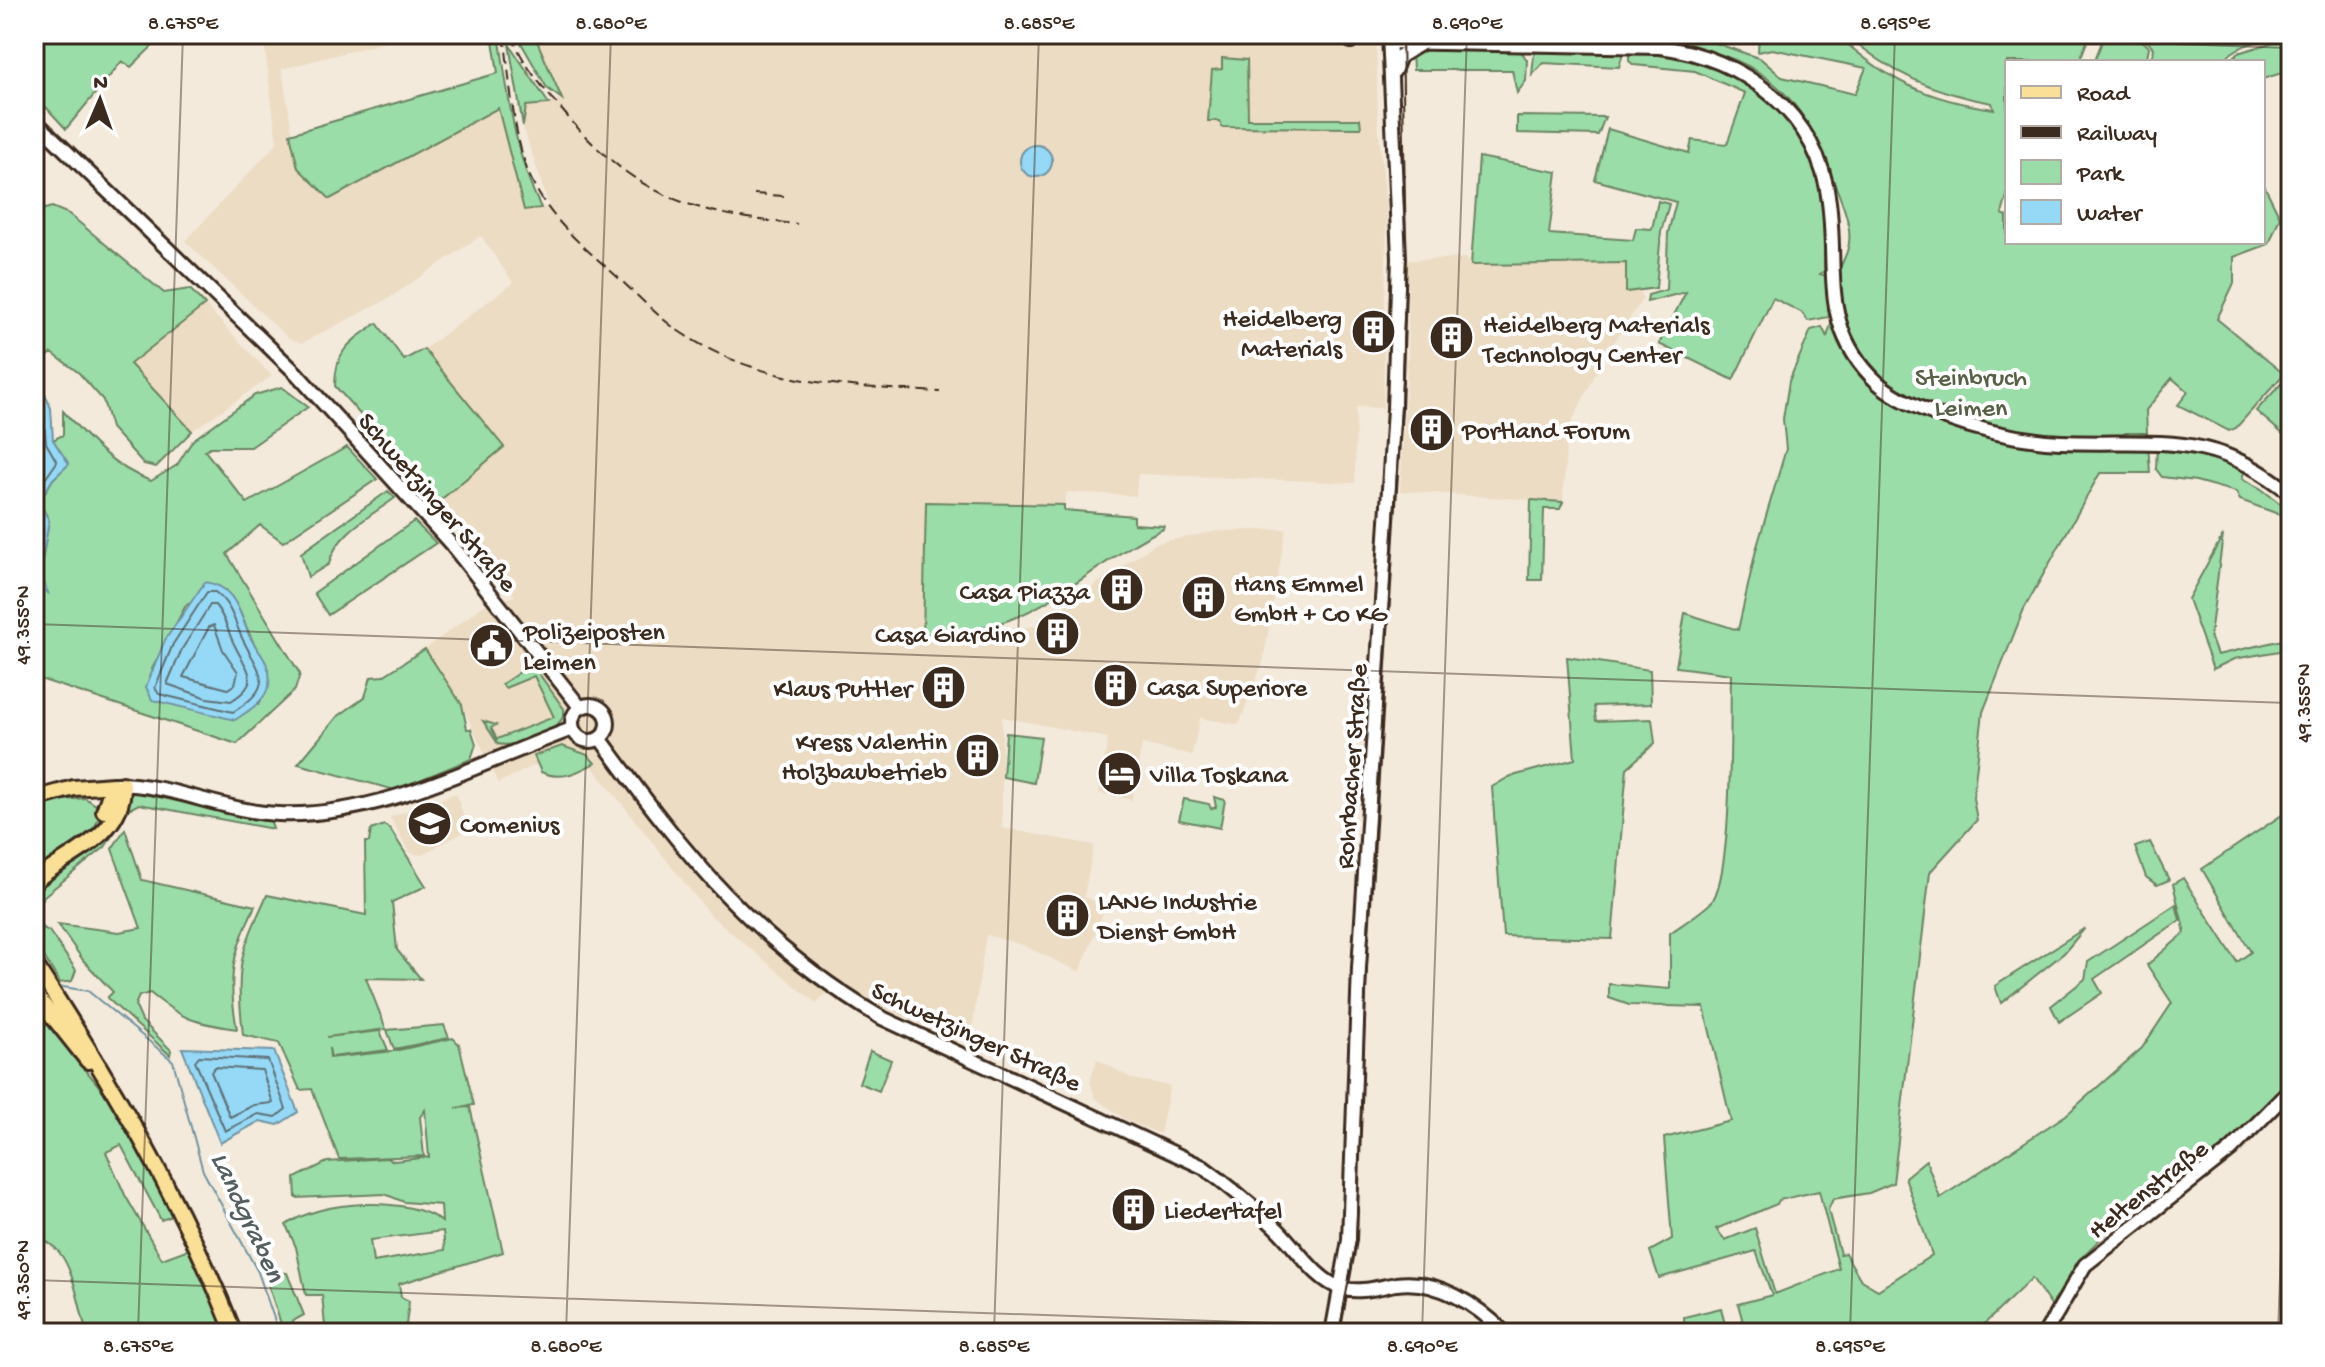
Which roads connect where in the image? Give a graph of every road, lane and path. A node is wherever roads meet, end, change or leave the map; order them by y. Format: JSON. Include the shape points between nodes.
{"nodes":[{"id":1,"x":1389,"y":38,"type":"edge"},
{"id":2,"x":1428,"y":40,"type":"junction"},
{"id":3,"x":1391,"y":76,"type":"junction"},
{"id":4,"x":34,"y":120,"type":"edge"},
{"id":5,"x":2291,"y":494,"type":"edge"},
{"id":6,"x":580,"y":707,"type":"junction"},
{"id":7,"x":572,"y":729,"type":"junction"},
{"id":8,"x":600,"y":738,"type":"junction"},
{"id":9,"x":118,"y":784,"type":"junction"},
{"id":10,"x":57,"y":792,"type":"junction"},
{"id":11,"x":34,"y":799,"type":"edge"},
{"id":12,"x":104,"y":811,"type":"junction"},
{"id":13,"x":99,"y":835,"type":"junction"},
{"id":14,"x":37,"y":877,"type":"edge"},
{"id":15,"x":34,"y":963,"type":"edge"},
{"id":16,"x":34,"y":993,"type":"edge"},
{"id":17,"x":2291,"y":1089,"type":"edge"},
{"id":18,"x":116,"y":1095,"type":"junction"},
{"id":19,"x":1342,"y":1289,"type":"junction"},
{"id":20,"x":234,"y":1333,"type":"edge"},
{"id":21,"x":1332,"y":1333,"type":"edge"},
{"id":22,"x":1505,"y":1333,"type":"edge"},
{"id":23,"x":2045,"y":1333,"type":"edge"}],
"edges":[{"from":1,"to":2,"type":"main road"},
{"from":1,"to":3,"type":"main road","name":"Rohrbacher Straße"},
{"from":2,"to":3,"type":"main road","via":[[1400,56]]},
{"from":2,"to":5,"type":"main road","via":[[1641,46],[1685,51],[1728,64],[1765,88],[1798,123],[1814,153],[1828,190],[1831,290],[1840,328],[1865,370],[1895,395],[1994,433],[2043,441],[2159,440],[2212,450],[2264,473]]},
{"from":3,"to":19,"type":"main road","name":"Rohrbacher Straße","via":[[1399,258],[1394,409],[1359,968],[1349,1240]]},
{"from":4,"to":6,"type":"main road","name":"Schwetzinger Straße","via":[[223,299],[321,401],[451,544]]},
{"from":6,"to":7,"type":"main road"},
{"from":6,"to":8,"type":"main road","via":[[594,705],[605,713],[607,727]]},
{"from":7,"to":8,"type":"main road","via":[[585,740]]},
{"from":7,"to":9,"type":"main road","via":[[351,809],[255,811]]},
{"from":8,"to":19,"type":"main road","name":"Schwetzinger Straße","via":[[704,874],[743,915],[817,977],[880,1017],[1203,1167],[1243,1196],[1322,1276]]},
{"from":9,"to":10,"type":"main road"},
{"from":9,"to":12,"type":"main road"},
{"from":9,"to":13,"type":"main road","via":[[108,828]]},
{"from":10,"to":11,"type":"main road"},
{"from":10,"to":12,"type":"main road","via":[[88,795]]},
{"from":12,"to":13,"type":"main road"},
{"from":13,"to":14,"type":"main road"},
{"from":15,"to":18,"type":"main road"},
{"from":16,"to":18,"type":"main road"},
{"from":17,"to":23,"type":"main road","name":"Heltenstraße","via":[[2231,1150],[2085,1265]]},
{"from":18,"to":20,"type":"main road","via":[[187,1220]]},
{"from":19,"to":21,"type":"main road","name":"Rohrbacher Straße"},
{"from":19,"to":22,"type":"main road","via":[[1433,1285]]}]}
